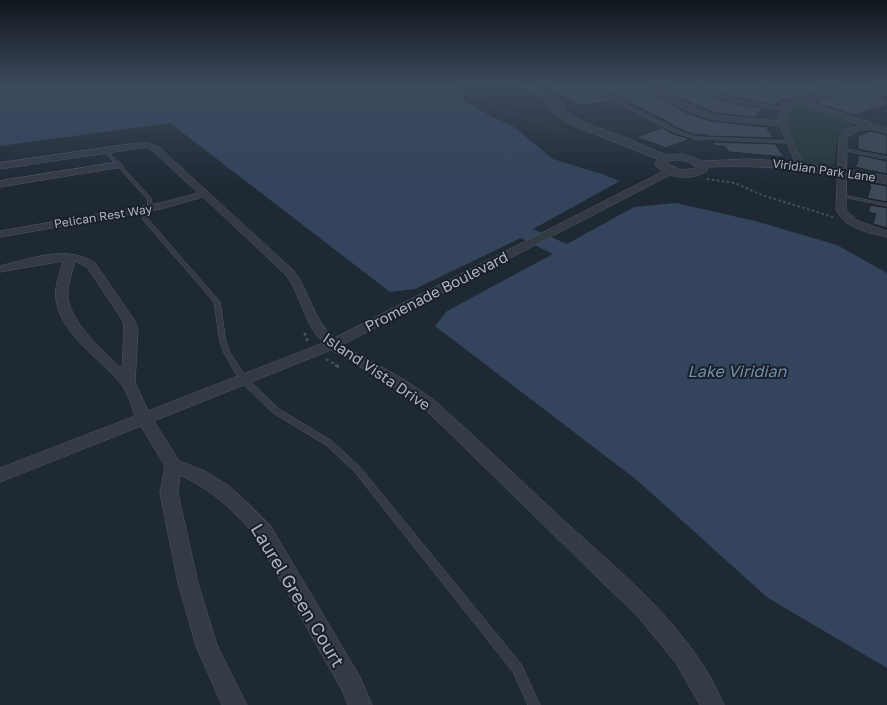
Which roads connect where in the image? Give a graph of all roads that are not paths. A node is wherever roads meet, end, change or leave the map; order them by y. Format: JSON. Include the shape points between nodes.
{"nodes":[{"id":1,"x":569,"y":119,"type":"edge"},
{"id":2,"x":652,"y":119,"type":"edge"},
{"id":3,"x":733,"y":119,"type":"edge"},
{"id":4,"x":783,"y":119,"type":"edge"},
{"id":5,"x":850,"y":119,"type":"edge"},
{"id":6,"x":784,"y":124,"type":"junction"},
{"id":7,"x":869,"y":125,"type":"junction"},
{"id":8,"x":887,"y":130,"type":"edge"},
{"id":9,"x":790,"y":142,"type":"junction"},
{"id":10,"x":841,"y":149,"type":"junction"},
{"id":11,"x":105,"y":150,"type":"junction"},
{"id":12,"x":887,"y":158,"type":"edge"},
{"id":13,"x":664,"y":159,"type":"junction"},
{"id":14,"x":701,"y":164,"type":"junction"},
{"id":15,"x":800,"y":164,"type":"junction"},
{"id":16,"x":119,"y":165,"type":"junction"},
{"id":17,"x":0,"y":166,"type":"edge"},
{"id":18,"x":671,"y":171,"type":"junction"},
{"id":19,"x":841,"y":171,"type":"junction"},
{"id":20,"x":887,"y":180,"type":"edge"},
{"id":21,"x":0,"y":184,"type":"edge"},
{"id":22,"x":204,"y":194,"type":"junction"},
{"id":23,"x":840,"y":195,"type":"junction"},
{"id":24,"x":887,"y":205,"type":"edge"},
{"id":25,"x":146,"y":208,"type":"junction"},
{"id":26,"x":0,"y":234,"type":"edge"},
{"id":27,"x":887,"y":234,"type":"edge"},
{"id":28,"x":70,"y":257,"type":"junction"},
{"id":29,"x":0,"y":269,"type":"edge"},
{"id":30,"x":333,"y":344,"type":"junction"},
{"id":31,"x":243,"y":379,"type":"junction"},
{"id":32,"x":128,"y":382,"type":"junction"},
{"id":33,"x":144,"y":418,"type":"junction"},
{"id":34,"x":173,"y":466,"type":"junction"},
{"id":35,"x":0,"y":476,"type":"edge"},
{"id":36,"x":236,"y":705,"type":"edge"},
{"id":37,"x":360,"y":705,"type":"edge"},
{"id":38,"x":534,"y":705,"type":"edge"},
{"id":39,"x":712,"y":705,"type":"edge"}],
"edges":[{"from":1,"to":13,"type":"street"},
{"from":2,"to":9,"type":"lane","via":[[691,137]]},
{"from":3,"to":6,"type":"street"},
{"from":4,"to":6,"type":"street"},
{"from":5,"to":7,"type":"street"},
{"from":6,"to":9,"type":"street"},
{"from":7,"to":8,"type":"street"},
{"from":7,"to":10,"type":"street","via":[[845,134]]},
{"from":9,"to":15,"type":"street"},
{"from":10,"to":12,"type":"lane"},
{"from":10,"to":19,"type":"street"},
{"from":11,"to":16,"type":"lane"},
{"from":11,"to":17,"type":"street","name":"Island Vista Drive"},
{"from":11,"to":22,"type":"street","name":"Island Vista Drive","via":[[137,145],[152,147]]},
{"from":13,"to":14,"type":"street","via":[[684,158]]},
{"from":13,"to":18,"type":"street","via":[[661,164]]},
{"from":14,"to":15,"type":"street","name":"Viridian Park Lane"},
{"from":14,"to":18,"type":"street","via":[[703,169],[698,172]]},
{"from":15,"to":19,"type":"street","name":"Viridian Park Lane"},
{"from":16,"to":21,"type":"street"},
{"from":16,"to":25,"type":"lane","via":[[149,199],[150,204]]},
{"from":18,"to":30,"type":"street","name":"Promenade Boulevard"},
{"from":19,"to":20,"type":"street","name":"Viridian Park Lane"},
{"from":19,"to":23,"type":"street"},
{"from":22,"to":25,"type":"street","name":"Pelican Rest Way"},
{"from":22,"to":30,"type":"street","name":"Island Vista Drive","via":[[290,272],[300,286],[313,321]]},
{"from":23,"to":24,"type":"lane"},
{"from":23,"to":27,"type":"street","via":[[844,220]]},
{"from":25,"to":26,"type":"street","name":"Pelican Rest Way"},
{"from":25,"to":31,"type":"lane","via":[[145,219],[217,302],[223,342]]},
{"from":28,"to":29,"type":"street"},
{"from":28,"to":32,"type":"street","via":[[62,290],[66,314],[104,360]]},
{"from":28,"to":32,"type":"street","via":[[88,261],[129,321],[132,330]]},
{"from":30,"to":31,"type":"street","name":"Promenade Boulevard"},
{"from":30,"to":39,"type":"street","name":"Island Vista Drive","via":[[410,390],[453,426],[666,632],[686,657]]},
{"from":31,"to":33,"type":"street","name":"Promenade Boulevard"},
{"from":31,"to":38,"type":"lane","via":[[276,411],[330,443],[357,469],[517,668]]},
{"from":32,"to":33,"type":"street"},
{"from":33,"to":34,"type":"street"},
{"from":33,"to":35,"type":"street","name":"Promenade Boulevard"},
{"from":34,"to":36,"type":"street","via":[[168,493],[188,583],[207,646]]},
{"from":34,"to":37,"type":"street","name":"Laurel Green Court","via":[[195,473],[210,483],[263,531],[352,685]]}]}
